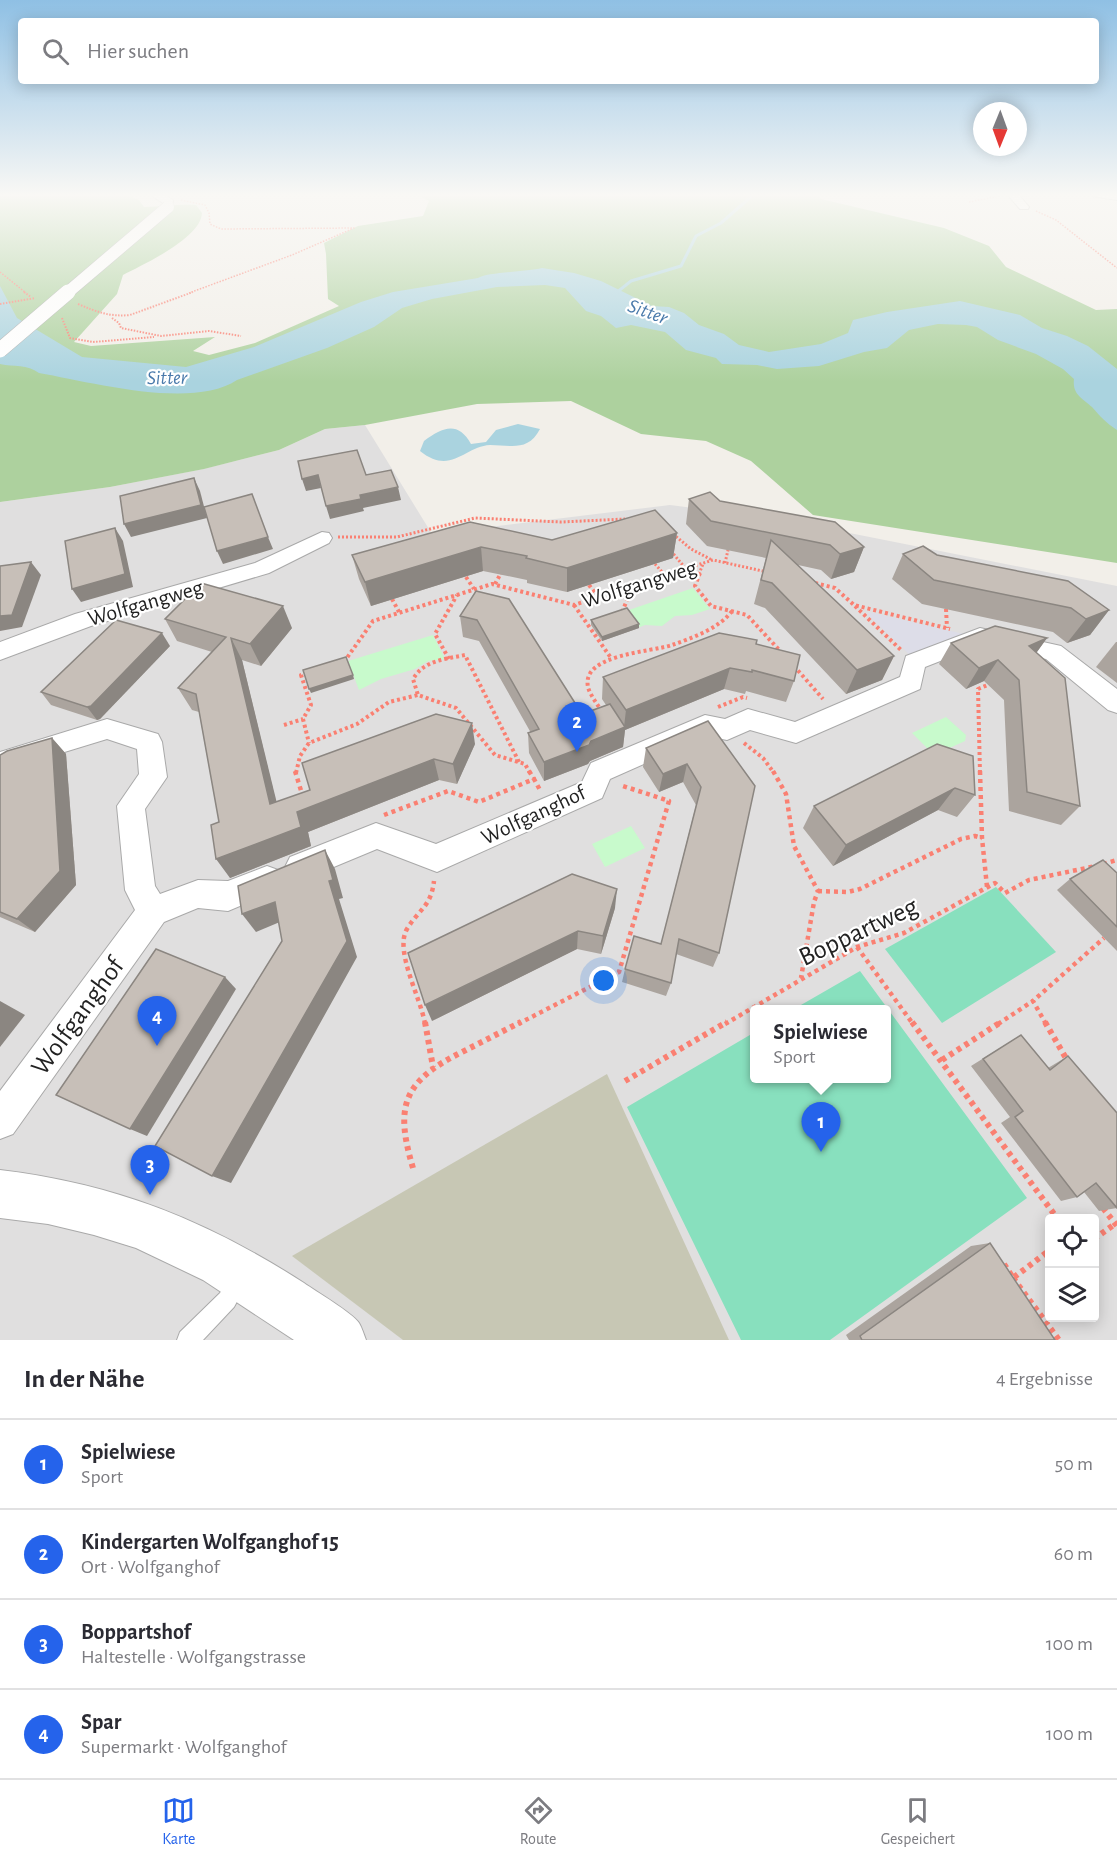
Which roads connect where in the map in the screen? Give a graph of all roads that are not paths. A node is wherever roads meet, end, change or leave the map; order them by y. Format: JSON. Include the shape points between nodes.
{"nodes":[{"id":1,"x":108,"y":257,"type":"edge"},
{"id":2,"x":0,"y":350,"type":"edge"},
{"id":3,"x":322,"y":538,"type":"road end"},
{"id":4,"x":0,"y":651,"type":"edge"},
{"id":5,"x":1117,"y":703,"type":"edge"},
{"id":6,"x":0,"y":766,"type":"edge"},
{"id":7,"x":153,"y":911,"type":"junction"},
{"id":8,"x":0,"y":1121,"type":"edge"},
{"id":9,"x":0,"y":1194,"type":"edge"},
{"id":10,"x":242,"y":1274,"type":"junction"},
{"id":11,"x":188,"y":1340,"type":"edge"},
{"id":12,"x":339,"y":1340,"type":"edge"}],
"edges":[{"from":1,"to":2,"type":"street","bridge":true},
{"from":3,"to":4,"type":"street","name":"Wolfgangweg","via":[[262,568],[83,620]]},
{"from":5,"to":7,"type":"street","name":"Wolfganghof","via":[[1053,652],[980,636],[914,662],[911,682],[796,733],[748,719],[727,730],[705,725],[600,771],[592,790],[437,858],[376,836],[228,896],[198,894]]},
{"from":6,"to":7,"type":"street","via":[[14,757],[107,729],[149,742],[153,777],[131,806],[140,891]]},
{"from":7,"to":8,"type":"street","name":"Wolfganghof"},
{"from":9,"to":10,"type":"street","via":[[41,1197],[103,1211],[165,1234]]},
{"from":10,"to":11,"type":"lane","via":[[227,1300]]},
{"from":10,"to":12,"type":"street","via":[[285,1299]]}]}
